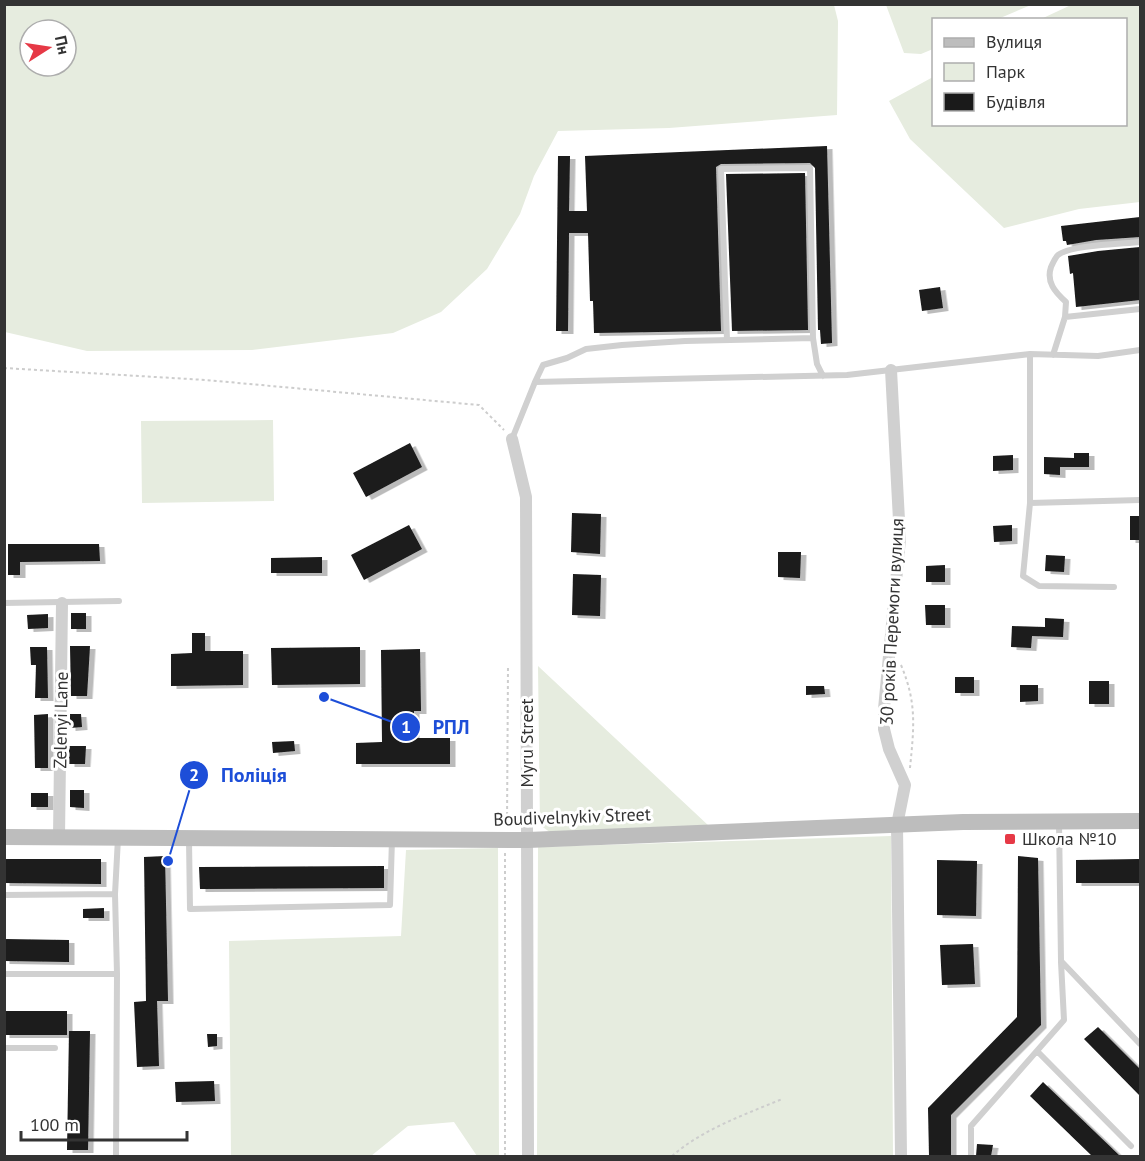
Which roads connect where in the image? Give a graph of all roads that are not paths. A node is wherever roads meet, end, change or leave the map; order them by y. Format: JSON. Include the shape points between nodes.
{"nodes":[{"id":1,"x":1140,"y":242,"type":"edge"},
{"id":2,"x":1140,"y":309,"type":"edge"},
{"id":3,"x":1065,"y":317,"type":"junction"},
{"id":4,"x":813,"y":338,"type":"junction"},
{"id":5,"x":727,"y":340,"type":"junction"},
{"id":6,"x":1140,"y":350,"type":"edge"},
{"id":7,"x":1030,"y":354,"type":"junction"},
{"id":8,"x":1053,"y":355,"type":"junction"},
{"id":9,"x":891,"y":370,"type":"junction"},
{"id":10,"x":823,"y":376,"type":"junction"},
{"id":11,"x":535,"y":382,"type":"junction"},
{"id":12,"x":512,"y":439,"type":"joint"},
{"id":13,"x":1140,"y":500,"type":"edge"},
{"id":14,"x":1030,"y":503,"type":"junction"},
{"id":15,"x":1114,"y":587,"type":"dead end"},
{"id":16,"x":119,"y":601,"type":"dead end"},
{"id":17,"x":4,"y":603,"type":"edge"},
{"id":18,"x":62,"y":603,"type":"junction"},
{"id":19,"x":1140,"y":821,"type":"edge"},
{"id":20,"x":1059,"y":822,"type":"junction"},
{"id":21,"x":897,"y":825,"type":"junction"},
{"id":22,"x":4,"y":837,"type":"edge"},
{"id":23,"x":59,"y":837,"type":"junction"},
{"id":24,"x":118,"y":837,"type":"junction"},
{"id":25,"x":189,"y":838,"type":"junction"},
{"id":26,"x":392,"y":838,"type":"junction"},
{"id":27,"x":528,"y":840,"type":"junction"},
{"id":28,"x":115,"y":894,"type":"junction"},
{"id":29,"x":4,"y":895,"type":"edge"},
{"id":30,"x":1061,"y":961,"type":"junction"},
{"id":31,"x":4,"y":974,"type":"edge"},
{"id":32,"x":117,"y":974,"type":"junction"},
{"id":33,"x":1140,"y":1044,"type":"edge"},
{"id":34,"x":4,"y":1048,"type":"edge"},
{"id":35,"x":55,"y":1048,"type":"dead end"},
{"id":36,"x":1037,"y":1052,"type":"junction"},
{"id":37,"x":1131,"y":1146,"type":"dead end"},
{"id":38,"x":116,"y":1156,"type":"edge"},
{"id":39,"x":528,"y":1156,"type":"edge"},
{"id":40,"x":901,"y":1156,"type":"edge"},
{"id":41,"x":971,"y":1156,"type":"edge"}],
"edges":[{"from":1,"to":3,"type":"lane","via":[[1074,248],[1059,255],[1048,274],[1052,286],[1066,302]]},
{"from":2,"to":3,"type":"lane"},
{"from":3,"to":8,"type":"lane"},
{"from":4,"to":5,"type":"lane"},
{"from":4,"to":5,"type":"lane","via":[[810,168],[721,170]]},
{"from":4,"to":10,"type":"lane"},
{"from":5,"to":11,"type":"lane","via":[[586,349],[543,365]]},
{"from":6,"to":8,"type":"lane","via":[[1098,356]]},
{"from":7,"to":8,"type":"lane"},
{"from":7,"to":9,"type":"lane"},
{"from":7,"to":14,"type":"lane"},
{"from":9,"to":10,"type":"lane"},
{"from":9,"to":21,"type":"street","name":"30 років Перемоги вулиця","via":[[900,539],[884,729],[905,785]]},
{"from":10,"to":11,"type":"lane"},
{"from":11,"to":12,"type":"lane"},
{"from":12,"to":27,"type":"street","name":"Myru Street","via":[[526,497]]},
{"from":13,"to":14,"type":"lane"},
{"from":14,"to":15,"type":"lane","via":[[1023,576],[1039,586]]},
{"from":16,"to":18,"type":"lane"},
{"from":17,"to":18,"type":"lane"},
{"from":18,"to":23,"type":"street","name":"Zelenyi Lane"},
{"from":19,"to":20,"type":"street","name":"Boudivelnykiv Street"},
{"from":20,"to":21,"type":"street","name":"Boudivelnykiv Street"},
{"from":20,"to":30,"type":"lane"},
{"from":21,"to":27,"type":"street","name":"Boudivelnykiv Street"},
{"from":21,"to":40,"type":"street"},
{"from":22,"to":23,"type":"street","name":"Boudivelnykiv Street"},
{"from":23,"to":24,"type":"street","name":"Boudivelnykiv Street"},
{"from":24,"to":25,"type":"street","name":"Boudivelnykiv Street"},
{"from":24,"to":28,"type":"lane"},
{"from":25,"to":26,"type":"street","name":"Boudivelnykiv Street"},
{"from":25,"to":26,"type":"lane","via":[[190,909],[390,905]]},
{"from":26,"to":27,"type":"street","name":"Boudivelnykiv Street"},
{"from":27,"to":39,"type":"street","name":"Myru Street"},
{"from":28,"to":29,"type":"lane"},
{"from":28,"to":32,"type":"lane"},
{"from":30,"to":33,"type":"lane"},
{"from":30,"to":36,"type":"lane","via":[[1064,1020]]},
{"from":31,"to":32,"type":"lane"},
{"from":32,"to":38,"type":"lane"},
{"from":34,"to":35,"type":"lane"},
{"from":36,"to":37,"type":"lane"},
{"from":36,"to":41,"type":"lane","via":[[971,1126]]}]}
